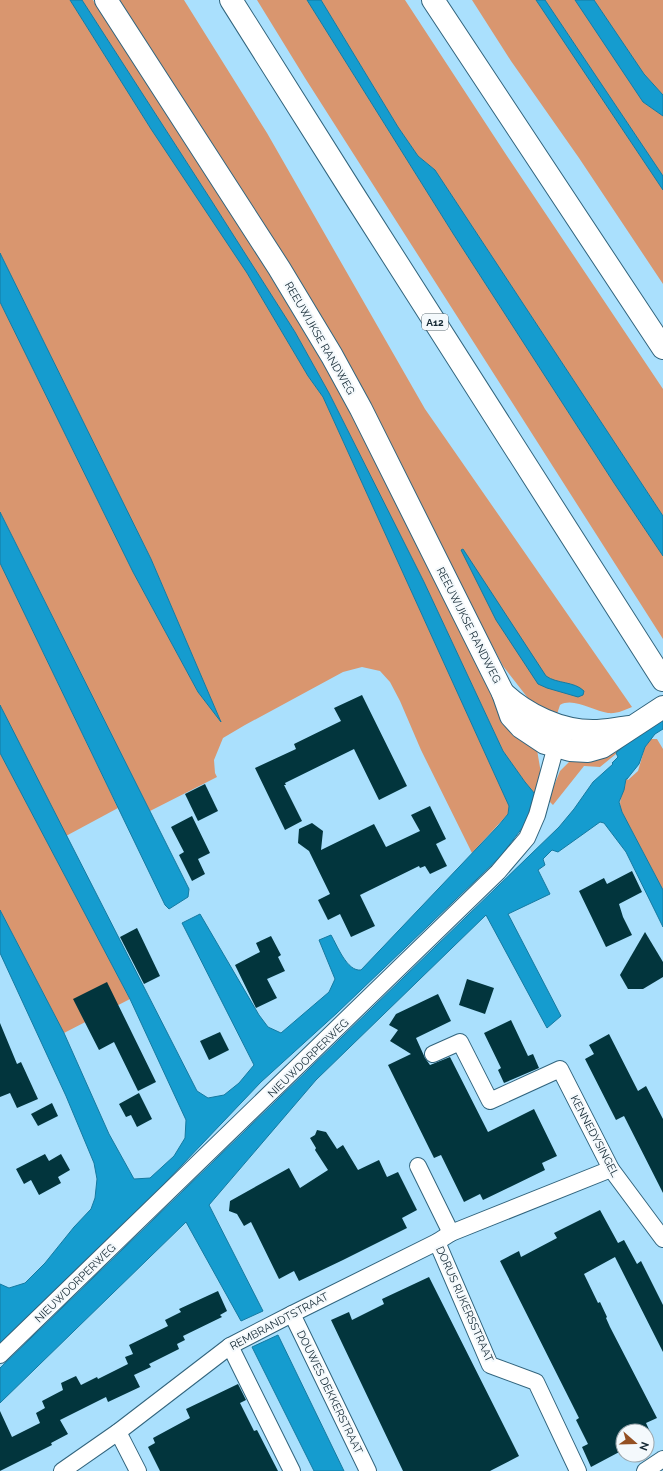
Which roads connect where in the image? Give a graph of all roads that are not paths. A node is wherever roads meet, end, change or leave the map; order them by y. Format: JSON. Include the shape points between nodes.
{"nodes":[{"id":1,"x":106,"y":0,"type":"edge"},
{"id":2,"x":231,"y":0,"type":"edge"},
{"id":3,"x":433,"y":0,"type":"edge"},
{"id":4,"x":663,"y":348,"type":"edge"},
{"id":5,"x":663,"y":680,"type":"edge"},
{"id":6,"x":503,"y":693,"type":"junction"},
{"id":7,"x":663,"y":707,"type":"edge"},
{"id":8,"x":561,"y":726,"type":"junction"},
{"id":9,"x":632,"y":726,"type":"junction"},
{"id":10,"x":555,"y":747,"type":"junction"},
{"id":11,"x":433,"y":1054,"type":"dead end"},
{"id":12,"x":418,"y":1166,"type":"dead end"},
{"id":13,"x":611,"y":1169,"type":"junction"},
{"id":14,"x":451,"y":1233,"type":"junction"},
{"id":15,"x":663,"y":1239,"type":"edge"},
{"id":16,"x":436,"y":1242,"type":"junction"},
{"id":17,"x":292,"y":1314,"type":"junction"},
{"id":18,"x":230,"y":1346,"type":"junction"},
{"id":19,"x":0,"y":1355,"type":"edge"},
{"id":20,"x":118,"y":1432,"type":"junction"},
{"id":21,"x":663,"y":1459,"type":"edge"},
{"id":22,"x":62,"y":1471,"type":"edge"},
{"id":23,"x":138,"y":1471,"type":"edge"},
{"id":24,"x":292,"y":1471,"type":"edge"},
{"id":25,"x":368,"y":1471,"type":"edge"},
{"id":26,"x":578,"y":1471,"type":"edge"},
{"id":27,"x":645,"y":1471,"type":"edge"}],
"edges":[{"from":1,"to":6,"type":"main road","name":"REEUWIJKSE RANDWEG","via":[[332,356]]},
{"from":2,"to":5,"type":"main road","number":"A12"},
{"from":3,"to":4,"type":"main road"},
{"from":6,"to":8,"type":"main road","name":"REEUWIJKSE RANDWEG","via":[[521,708]]},
{"from":6,"to":10,"type":"main road","name":"REEUWIJKSE RANDWEG","via":[[509,713],[521,727],[539,740]]},
{"from":7,"to":9,"type":"main road","name":"REEUWIJKSE RANDWEG"},
{"from":8,"to":9,"type":"main road","name":"REEUWIJKSE RANDWEG","via":[[593,731]]},
{"from":8,"to":10,"type":"street","name":"NIEUWDORPERWEG"},
{"from":9,"to":10,"type":"main road","name":"REEUWIJKSE RANDWEG","via":[[599,748],[582,751]]},
{"from":10,"to":19,"type":"street","name":"NIEUWDORPERWEG","via":[[537,815],[527,838],[498,872]]},
{"from":11,"to":13,"type":"street","name":"KENNEDYSINGEL","via":[[460,1042],[490,1101],[560,1069]]},
{"from":12,"to":14,"type":"street"},
{"from":13,"to":14,"type":"street","name":"REMBRANDTSTRAAT"},
{"from":13,"to":15,"type":"street","name":"KENNEDYSINGEL"},
{"from":14,"to":16,"type":"street","name":"REMBRANDTSTRAAT"},
{"from":16,"to":17,"type":"street","name":"REMBRANDTSTRAAT"},
{"from":16,"to":26,"type":"street","name":"DORUS RIJKERSSTRAAT","via":[[490,1365],[536,1382]]},
{"from":17,"to":18,"type":"street","name":"REMBRANDTSTRAAT"},
{"from":17,"to":25,"type":"street","name":"DOUWES DEKKERSTRAAT"},
{"from":18,"to":20,"type":"street","name":"REMBRANDTSTRAAT"},
{"from":18,"to":24,"type":"street"},
{"from":20,"to":22,"type":"street","name":"REMBRANDTSTRAAT"},
{"from":20,"to":23,"type":"street"},
{"from":21,"to":27,"type":"street"}]}
